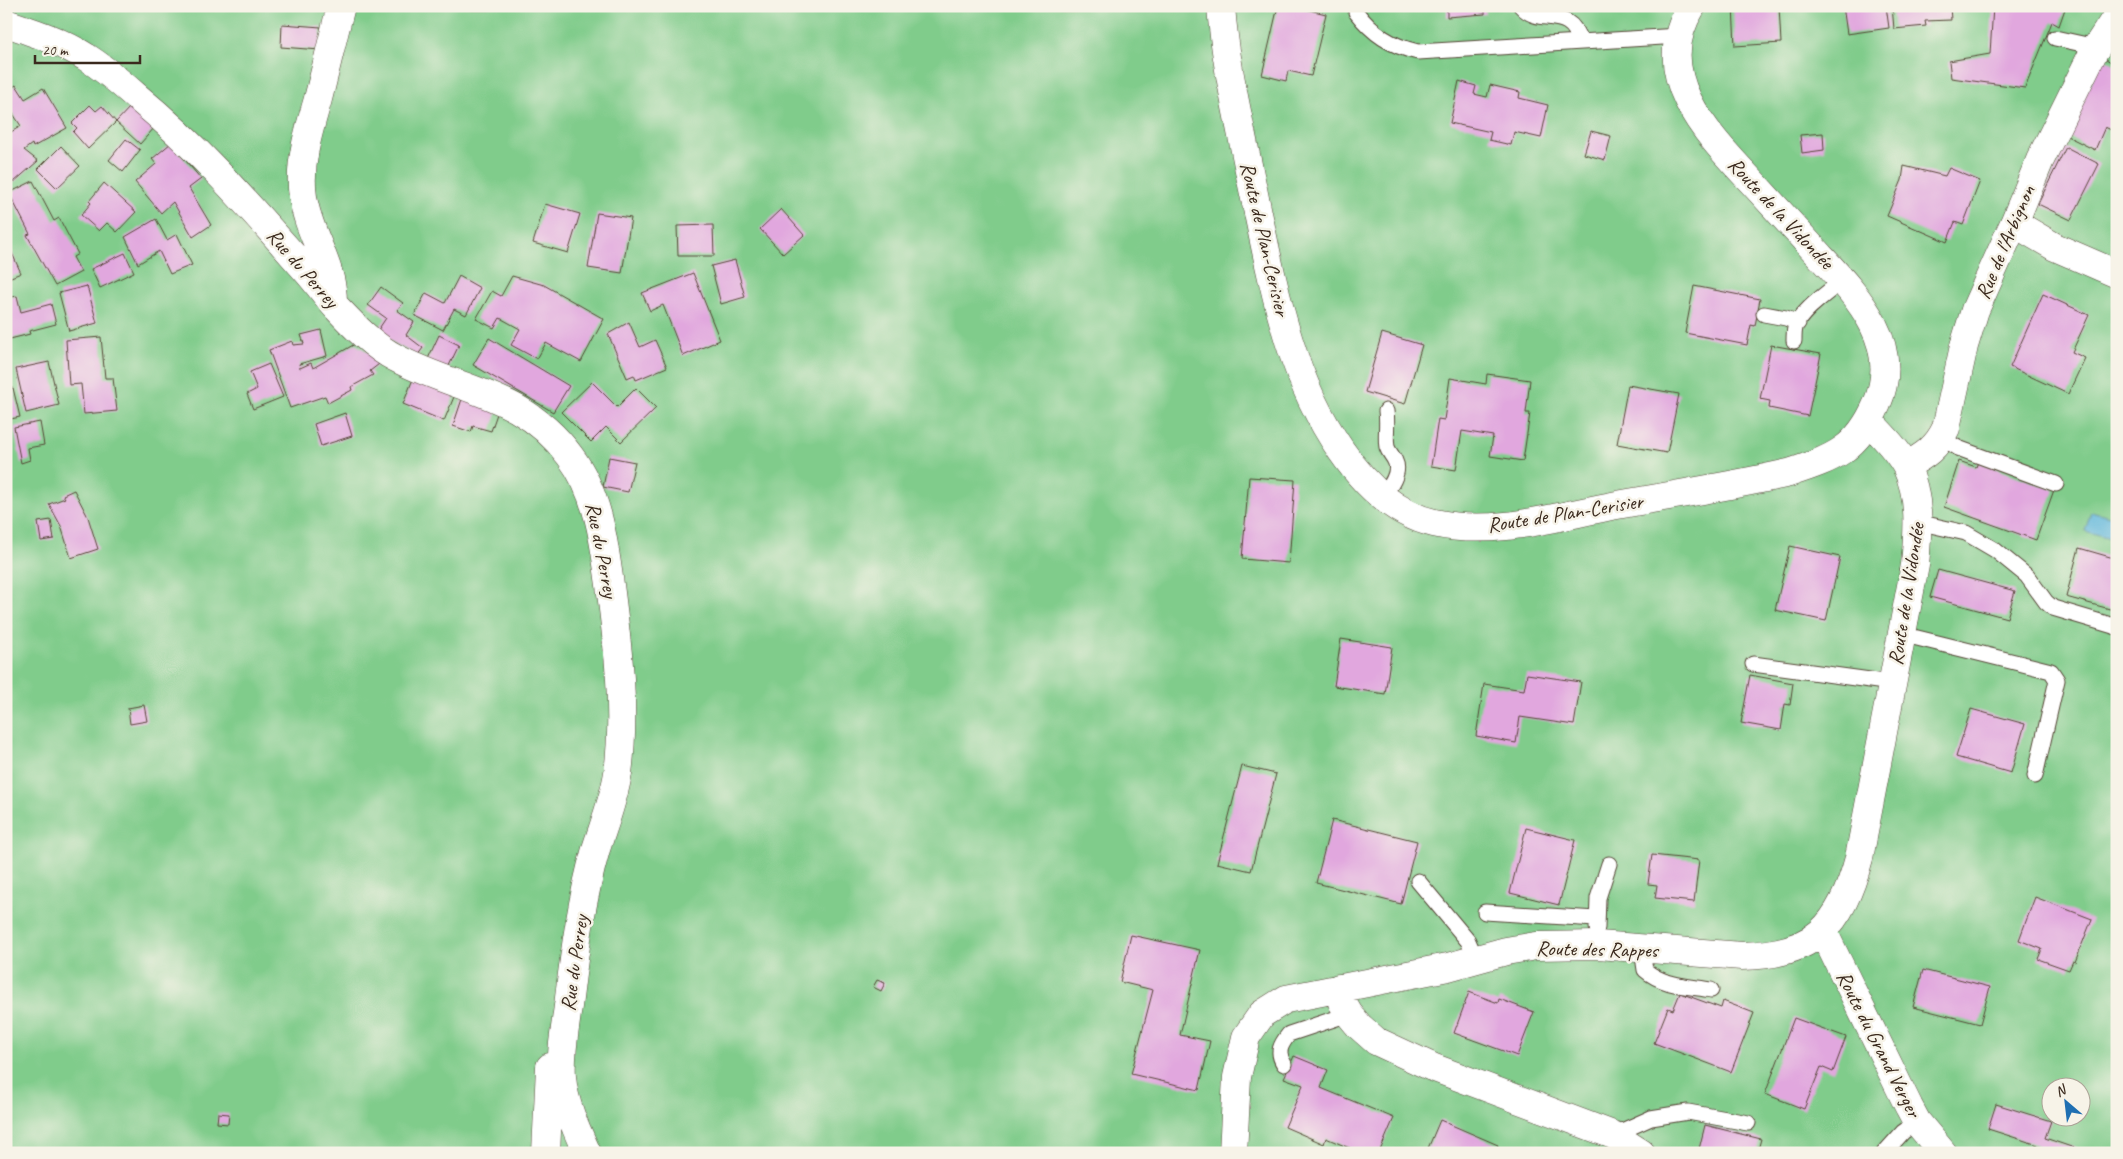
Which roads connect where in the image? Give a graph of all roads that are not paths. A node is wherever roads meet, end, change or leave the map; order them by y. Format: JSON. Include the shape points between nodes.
{"nodes":[{"id":1,"x":341,"y":6,"type":"edge"},
{"id":2,"x":1221,"y":6,"type":"edge"},
{"id":3,"x":1522,"y":6,"type":"edge"},
{"id":4,"x":1692,"y":6,"type":"edge"},
{"id":5,"x":1356,"y":12,"type":"dead end"},
{"id":6,"x":2117,"y":16,"type":"edge"},
{"id":7,"x":6,"y":23,"type":"edge"},
{"id":8,"x":1678,"y":36,"type":"junction"},
{"id":9,"x":2055,"y":38,"type":"dead end"},
{"id":10,"x":1580,"y":42,"type":"junction"},
{"id":11,"x":2096,"y":48,"type":"junction"},
{"id":12,"x":2014,"y":223,"type":"junction"},
{"id":13,"x":2117,"y":274,"type":"edge"},
{"id":14,"x":1843,"y":280,"type":"junction"},
{"id":15,"x":333,"y":303,"type":"junction"},
{"id":16,"x":1764,"y":314,"type":"dead end"},
{"id":17,"x":1798,"y":323,"type":"junction"},
{"id":18,"x":1794,"y":341,"type":"dead end"},
{"id":19,"x":1386,"y":411,"type":"dead end"},
{"id":20,"x":1870,"y":421,"type":"junction"},
{"id":21,"x":1942,"y":438,"type":"junction"},
{"id":22,"x":1906,"y":466,"type":"junction"},
{"id":23,"x":2056,"y":484,"type":"dead end"},
{"id":24,"x":1382,"y":498,"type":"junction"},
{"id":25,"x":1917,"y":522,"type":"junction"},
{"id":26,"x":2117,"y":627,"type":"edge"},
{"id":27,"x":1901,"y":634,"type":"junction"},
{"id":28,"x":1753,"y":664,"type":"dead end"},
{"id":29,"x":1892,"y":684,"type":"junction"},
{"id":30,"x":2035,"y":776,"type":"dead end"},
{"id":31,"x":1609,"y":864,"type":"dead end"},
{"id":32,"x":1418,"y":881,"type":"dead end"},
{"id":33,"x":1486,"y":912,"type":"dead end"},
{"id":34,"x":1823,"y":931,"type":"junction"},
{"id":35,"x":1597,"y":932,"type":"junction"},
{"id":36,"x":1642,"y":949,"type":"junction"},
{"id":37,"x":1476,"y":959,"type":"junction"},
{"id":38,"x":570,"y":985,"type":"junction"},
{"id":39,"x":1339,"y":988,"type":"junction"},
{"id":40,"x":1710,"y":990,"type":"dead end"},
{"id":41,"x":1349,"y":1014,"type":"junction"},
{"id":42,"x":1284,"y":1064,"type":"dead end"},
{"id":43,"x":1917,"y":1122,"type":"junction"},
{"id":44,"x":1748,"y":1123,"type":"dead end"},
{"id":45,"x":1613,"y":1135,"type":"junction"},
{"id":46,"x":546,"y":1153,"type":"edge"},
{"id":47,"x":587,"y":1153,"type":"edge"},
{"id":48,"x":1233,"y":1153,"type":"edge"},
{"id":49,"x":1641,"y":1153,"type":"edge"},
{"id":50,"x":1884,"y":1153,"type":"edge"},
{"id":51,"x":1944,"y":1153,"type":"edge"}],
"edges":[{"from":1,"to":15,"type":"street","via":[[311,124],[302,180],[308,216],[327,264]]},
{"from":2,"to":24,"type":"street","name":"Route de Plan-Cerisier","via":[[1243,138],[1271,274],[1290,343],[1315,405],[1335,440],[1356,471]]},
{"from":3,"to":10,"type":"lane","via":[[1528,13],[1569,22]]},
{"from":4,"to":8,"type":"street","name":"Route de la Vidondée"},
{"from":5,"to":10,"type":"lane","via":[[1383,39],[1418,52]]},
{"from":6,"to":11,"type":"street","name":"Rue de l'Arbignon"},
{"from":7,"to":15,"type":"street","name":"Rue du Perrey","via":[[84,56],[166,120],[247,203]]},
{"from":8,"to":10,"type":"lane"},
{"from":8,"to":14,"type":"street","name":"Route de la Vidondée","via":[[1679,77],[1698,119],[1726,154]]},
{"from":9,"to":11,"type":"lane"},
{"from":11,"to":12,"type":"street","name":"Rue de l'Arbignon","via":[[2040,160]]},
{"from":12,"to":13,"type":"street","via":[[2055,247]]},
{"from":12,"to":21,"type":"street","name":"Rue de l'Arbignon","via":[[1975,310]]},
{"from":14,"to":17,"type":"lane","via":[[1814,303]]},
{"from":14,"to":20,"type":"street","name":"Route de la Vidondée","via":[[1867,310],[1882,345],[1883,380]]},
{"from":15,"to":38,"type":"street","name":"Rue du Perrey","via":[[379,347],[393,356],[492,395],[528,415],[563,446],[588,486],[603,534],[615,623],[620,744],[613,797],[582,903]]},
{"from":16,"to":17,"type":"lane"},
{"from":17,"to":18,"type":"lane"},
{"from":19,"to":24,"type":"lane","via":[[1387,446],[1397,470]]},
{"from":20,"to":22,"type":"street","name":"Route de la Vidondée"},
{"from":20,"to":24,"type":"street","name":"Route de Plan-Cerisier","via":[[1860,436],[1843,450],[1822,462],[1789,473],[1504,526],[1471,528],[1430,523]]},
{"from":21,"to":22,"type":"street","via":[[1931,450]]},
{"from":21,"to":23,"type":"lane","via":[[1958,448]]},
{"from":22,"to":25,"type":"street","name":"Route de la Vidondée","via":[[1918,512]]},
{"from":25,"to":26,"type":"lane","via":[[1966,532],[2027,576],[2053,608]]},
{"from":25,"to":27,"type":"street","name":"Route de la Vidondée","via":[[1915,565]]},
{"from":27,"to":29,"type":"street","name":"Route de la Vidondée"},
{"from":27,"to":30,"type":"lane","via":[[2054,674],[2056,680]]},
{"from":28,"to":29,"type":"lane"},
{"from":29,"to":34,"type":"street","name":"Route de la Vidondée","via":[[1853,880],[1836,915]]},
{"from":31,"to":35,"type":"lane","via":[[1598,898]]},
{"from":32,"to":37,"type":"lane","via":[[1468,940]]},
{"from":33,"to":35,"type":"lane"},
{"from":34,"to":36,"type":"street","name":"Route des Rappes","via":[[1783,953],[1764,956]]},
{"from":34,"to":43,"type":"street","name":"Route du Grand Verger"},
{"from":35,"to":36,"type":"street","name":"Route des Rappes"},
{"from":35,"to":37,"type":"street","name":"Route des Rappes"},
{"from":36,"to":40,"type":"lane","via":[[1645,970],[1654,978]]},
{"from":37,"to":39,"type":"street","name":"Route des Rappes","via":[[1448,968]]},
{"from":38,"to":46,"type":"street","via":[[558,995],[548,1090]]},
{"from":38,"to":47,"type":"street","name":"Rue du Perrey","via":[[562,1081],[572,1118]]},
{"from":39,"to":41,"type":"street"},
{"from":39,"to":48,"type":"street","name":"Route des Rappes","via":[[1286,999],[1262,1014],[1253,1025],[1244,1044],[1237,1076]]},
{"from":41,"to":42,"type":"lane","via":[[1289,1034],[1279,1050]]},
{"from":41,"to":45,"type":"street","via":[[1366,1033],[1384,1045],[1432,1067]]},
{"from":43,"to":50,"type":"lane"},
{"from":43,"to":51,"type":"street","name":"Route du Grand Verger"},
{"from":44,"to":45,"type":"lane","via":[[1688,1112],[1651,1118]]},
{"from":45,"to":49,"type":"street"}]}
